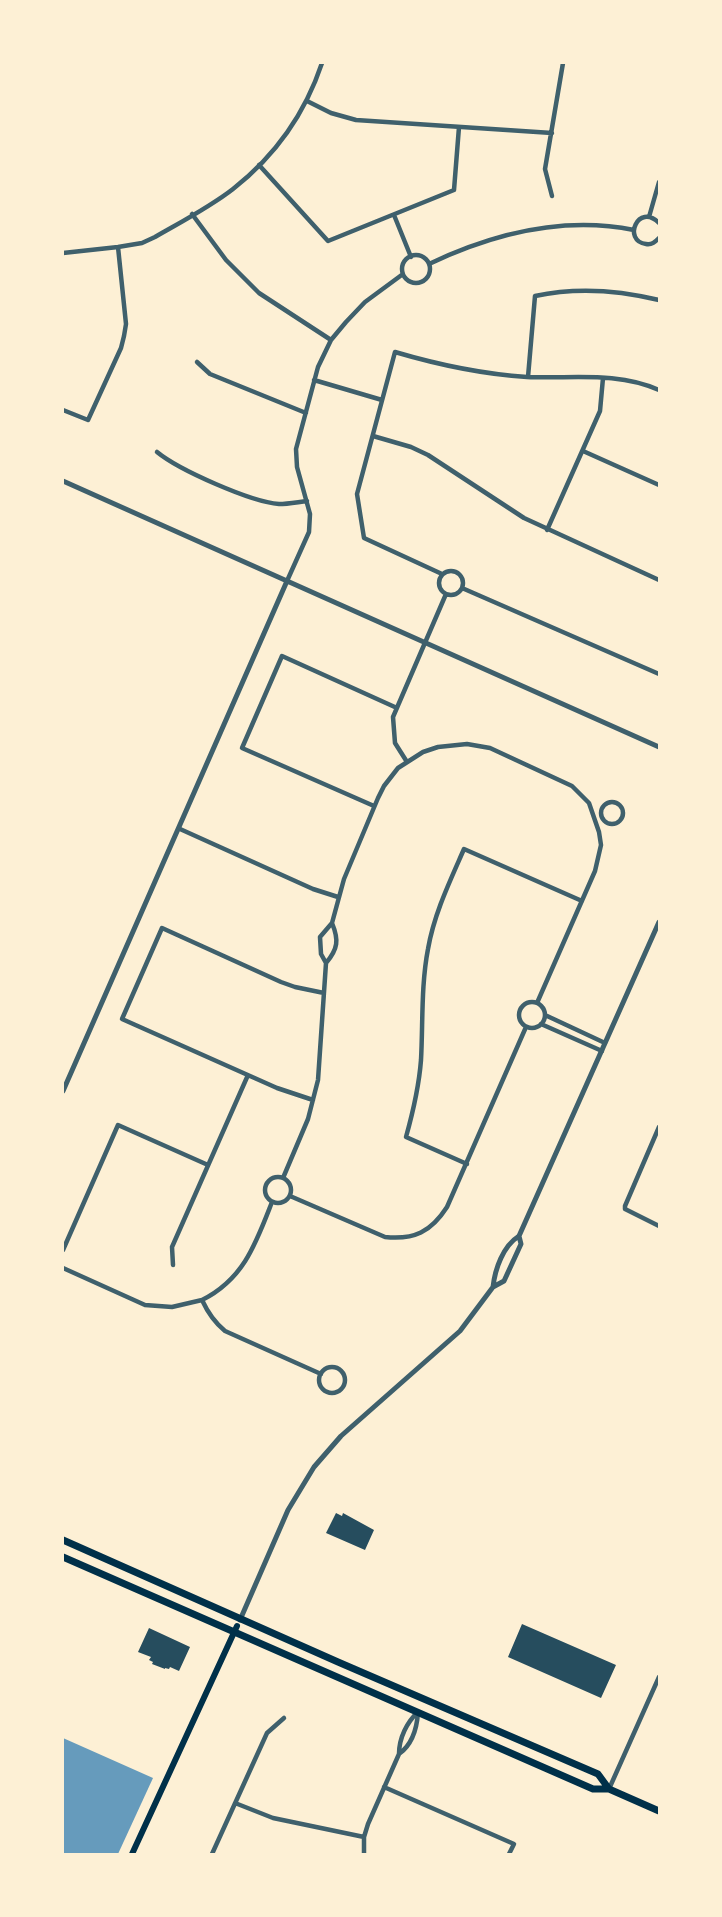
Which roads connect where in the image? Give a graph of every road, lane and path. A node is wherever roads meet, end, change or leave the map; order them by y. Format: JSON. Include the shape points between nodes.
{"nodes":[{"id":1,"x":322,"y":63,"type":"edge"},
{"id":2,"x":563,"y":63,"type":"edge"},
{"id":3,"x":307,"y":101,"type":"junction"},
{"id":4,"x":459,"y":127,"type":"junction"},
{"id":5,"x":552,"y":133,"type":"junction"},
{"id":6,"x":259,"y":165,"type":"junction"},
{"id":7,"x":659,"y":182,"type":"edge"},
{"id":8,"x":552,"y":196,"type":"dead end"},
{"id":9,"x":192,"y":214,"type":"junction"},
{"id":10,"x":394,"y":215,"type":"junction"},
{"id":11,"x":649,"y":217,"type":"junction"},
{"id":12,"x":659,"y":223,"type":"edge"},
{"id":13,"x":634,"y":230,"type":"junction"},
{"id":14,"x":659,"y":238,"type":"edge"},
{"id":15,"x":118,"y":247,"type":"junction"},
{"id":16,"x":63,"y":253,"type":"edge"},
{"id":17,"x":411,"y":257,"type":"junction"},
{"id":18,"x":429,"y":264,"type":"junction"},
{"id":19,"x":403,"y":274,"type":"junction"},
{"id":20,"x":659,"y":300,"type":"edge"},
{"id":21,"x":331,"y":340,"type":"junction"},
{"id":22,"x":197,"y":362,"type":"dead end"},
{"id":23,"x":528,"y":377,"type":"junction"},
{"id":24,"x":603,"y":378,"type":"junction"},
{"id":25,"x":314,"y":380,"type":"junction"},
{"id":26,"x":659,"y":390,"type":"edge"},
{"id":27,"x":382,"y":400,"type":"junction"},
{"id":28,"x":63,"y":410,"type":"edge"},
{"id":29,"x":306,"y":413,"type":"junction"},
{"id":30,"x":373,"y":436,"type":"junction"},
{"id":31,"x":583,"y":451,"type":"junction"},
{"id":32,"x":156,"y":452,"type":"dead end"},
{"id":33,"x":63,"y":481,"type":"edge"},
{"id":34,"x":659,"y":485,"type":"edge"},
{"id":35,"x":307,"y":501,"type":"junction"},
{"id":36,"x":547,"y":530,"type":"junction"},
{"id":37,"x":442,"y":574,"type":"junction"},
{"id":38,"x":659,"y":580,"type":"edge"},
{"id":39,"x":287,"y":581,"type":"junction"},
{"id":40,"x":462,"y":588,"type":"junction"},
{"id":41,"x":446,"y":594,"type":"junction"},
{"id":42,"x":424,"y":642,"type":"junction"},
{"id":43,"x":659,"y":674,"type":"edge"},
{"id":44,"x":397,"y":708,"type":"junction"},
{"id":45,"x":659,"y":747,"type":"edge"},
{"id":46,"x":406,"y":762,"type":"junction"},
{"id":47,"x":374,"y":806,"type":"junction"},
{"id":48,"x":598,"y":817,"type":"junction"},
{"id":49,"x":180,"y":829,"type":"junction"},
{"id":50,"x":338,"y":897,"type":"junction"},
{"id":51,"x":582,"y":902,"type":"junction"},
{"id":52,"x":659,"y":922,"type":"edge"},
{"id":53,"x":332,"y":923,"type":"junction"},
{"id":54,"x":326,"y":963,"type":"junction"},
{"id":55,"x":324,"y":993,"type":"junction"},
{"id":56,"x":537,"y":1003,"type":"junction"},
{"id":57,"x":545,"y":1015,"type":"junction"},
{"id":58,"x":541,"y":1024,"type":"junction"},
{"id":59,"x":526,"y":1027,"type":"junction"},
{"id":60,"x":605,"y":1043,"type":"junction"},
{"id":61,"x":602,"y":1051,"type":"junction"},
{"id":62,"x":248,"y":1075,"type":"junction"},
{"id":63,"x":63,"y":1091,"type":"edge"},
{"id":64,"x":313,"y":1100,"type":"junction"},
{"id":65,"x":659,"y":1127,"type":"edge"},
{"id":66,"x":467,"y":1164,"type":"junction"},
{"id":67,"x":208,"y":1165,"type":"junction"},
{"id":68,"x":284,"y":1178,"type":"junction"},
{"id":69,"x":290,"y":1196,"type":"junction"},
{"id":70,"x":273,"y":1202,"type":"junction"},
{"id":71,"x":659,"y":1226,"type":"edge"},
{"id":72,"x":519,"y":1236,"type":"junction"},
{"id":73,"x":63,"y":1250,"type":"edge"},
{"id":74,"x":173,"y":1265,"type":"dead end"},
{"id":75,"x":63,"y":1268,"type":"edge"},
{"id":76,"x":493,"y":1287,"type":"junction"},
{"id":77,"x":202,"y":1300,"type":"junction"},
{"id":78,"x":321,"y":1374,"type":"junction"},
{"id":79,"x":63,"y":1540,"type":"edge"},
{"id":80,"x":63,"y":1557,"type":"edge"},
{"id":81,"x":240,"y":1619,"type":"junction"},
{"id":82,"x":235,"y":1629,"type":"junction"},
{"id":83,"x":659,"y":1677,"type":"edge"},
{"id":84,"x":418,"y":1712,"type":"junction"},
{"id":85,"x":284,"y":1718,"type":"dead end"},
{"id":86,"x":399,"y":1754,"type":"junction"},
{"id":87,"x":384,"y":1787,"type":"junction"},
{"id":88,"x":609,"y":1789,"type":"junction"},
{"id":89,"x":235,"y":1803,"type":"junction"},
{"id":90,"x":659,"y":1811,"type":"edge"},
{"id":91,"x":364,"y":1837,"type":"junction"},
{"id":92,"x":132,"y":1854,"type":"edge"},
{"id":93,"x":212,"y":1854,"type":"edge"},
{"id":94,"x":364,"y":1854,"type":"edge"},
{"id":95,"x":509,"y":1854,"type":"edge"}],
"edges":[{"from":1,"to":3,"type":"street"},
{"from":2,"to":5,"type":"street"},
{"from":3,"to":4,"type":"street","via":[[356,120]]},
{"from":3,"to":6,"type":"street","via":[[283,141]]},
{"from":4,"to":5,"type":"street"},
{"from":4,"to":10,"type":"street","via":[[454,190]]},
{"from":5,"to":8,"type":"street","via":[[545,169]]},
{"from":6,"to":9,"type":"street","via":[[233,189]]},
{"from":6,"to":10,"type":"street","via":[[328,242]]},
{"from":7,"to":11,"type":"street"},
{"from":9,"to":15,"type":"street","via":[[142,243]]},
{"from":9,"to":21,"type":"street","via":[[226,260],[259,293]]},
{"from":10,"to":17,"type":"street"},
{"from":11,"to":12,"type":"street"},
{"from":11,"to":13,"type":"street","via":[[637,222]]},
{"from":13,"to":14,"type":"street","via":[[643,244],[652,244]]},
{"from":13,"to":18,"type":"street","via":[[582,225],[539,229],[494,238]]},
{"from":15,"to":16,"type":"street"},
{"from":15,"to":28,"type":"street","via":[[126,324],[121,348],[88,420]]},
{"from":17,"to":18,"type":"street","via":[[423,258]]},
{"from":17,"to":19,"type":"street","via":[[403,266]]},
{"from":18,"to":19,"type":"street","via":[[428,277],[421,282],[412,283]]},
{"from":19,"to":21,"type":"street","via":[[365,302]]},
{"from":20,"to":23,"type":"street","via":[[602,290],[535,296]]},
{"from":21,"to":25,"type":"street"},
{"from":22,"to":29,"type":"street","via":[[210,374]]},
{"from":23,"to":24,"type":"street"},
{"from":23,"to":27,"type":"street","via":[[447,367],[395,352]]},
{"from":24,"to":26,"type":"street","via":[[631,380]]},
{"from":24,"to":31,"type":"street","via":[[600,411]]},
{"from":25,"to":27,"type":"street"},
{"from":25,"to":29,"type":"street"},
{"from":27,"to":30,"type":"street"},
{"from":29,"to":35,"type":"street","via":[[296,449]]},
{"from":30,"to":36,"type":"street","via":[[429,455]]},
{"from":30,"to":37,"type":"street","via":[[357,494],[364,538]]},
{"from":31,"to":34,"type":"street"},
{"from":31,"to":36,"type":"street"},
{"from":32,"to":35,"type":"street","via":[[247,496],[280,504]]},
{"from":33,"to":39,"type":"street"},
{"from":35,"to":39,"type":"street","via":[[309,532]]},
{"from":36,"to":38,"type":"street"},
{"from":37,"to":40,"type":"street","via":[[456,572],[463,580]]},
{"from":37,"to":41,"type":"street","via":[[439,585]]},
{"from":39,"to":42,"type":"street"},
{"from":39,"to":49,"type":"street"},
{"from":40,"to":41,"type":"street"},
{"from":40,"to":43,"type":"street"},
{"from":41,"to":42,"type":"street"},
{"from":42,"to":44,"type":"street"},
{"from":42,"to":45,"type":"street"},
{"from":44,"to":46,"type":"street","via":[[393,717],[394,736]]},
{"from":44,"to":47,"type":"street","via":[[282,656],[242,748]]},
{"from":46,"to":47,"type":"street","via":[[384,786]]},
{"from":46,"to":48,"type":"street","via":[[438,747],[467,744],[490,748],[572,786]]},
{"from":47,"to":50,"type":"street"},
{"from":48,"to":48,"type":"street","via":[[617,823],[623,814],[622,807],[616,802],[606,803]]},
{"from":48,"to":51,"type":"street","via":[[599,858]]},
{"from":49,"to":50,"type":"street"},
{"from":49,"to":63,"type":"street"},
{"from":50,"to":53,"type":"street"},
{"from":51,"to":56,"type":"street"},
{"from":51,"to":66,"type":"street","via":[[464,849],[439,908],[428,950],[420,1063],[406,1137]]},
{"from":52,"to":60,"type":"street"},
{"from":53,"to":54,"type":"street","via":[[338,941]]},
{"from":53,"to":54,"type":"street","via":[[320,937]]},
{"from":54,"to":55,"type":"street"},
{"from":55,"to":62,"type":"street","via":[[281,982],[162,928],[122,1019]]},
{"from":55,"to":64,"type":"street"},
{"from":56,"to":57,"type":"street"},
{"from":56,"to":59,"type":"street","via":[[526,1003],[520,1008],[519,1019]]},
{"from":57,"to":58,"type":"street"},
{"from":57,"to":60,"type":"street"},
{"from":58,"to":59,"type":"street"},
{"from":58,"to":61,"type":"street"},
{"from":59,"to":66,"type":"street"},
{"from":60,"to":61,"type":"street"},
{"from":61,"to":72,"type":"street"},
{"from":62,"to":64,"type":"street"},
{"from":62,"to":67,"type":"street"},
{"from":64,"to":68,"type":"street"},
{"from":65,"to":71,"type":"street","via":[[625,1206],[629,1213]]},
{"from":66,"to":69,"type":"street","via":[[438,1220],[416,1236],[385,1237]]},
{"from":67,"to":73,"type":"street","via":[[118,1125]]},
{"from":67,"to":74,"type":"street","via":[[172,1247]]},
{"from":68,"to":69,"type":"street","via":[[291,1188]]},
{"from":68,"to":70,"type":"street","via":[[274,1178],[265,1187],[266,1196]]},
{"from":69,"to":70,"type":"street","via":[[284,1202]]},
{"from":70,"to":77,"type":"street","via":[[245,1264],[218,1292]]},
{"from":72,"to":76,"type":"street","via":[[510,1241],[494,1274]]},
{"from":72,"to":76,"type":"street","via":[[521,1244],[504,1281]]},
{"from":75,"to":77,"type":"street","via":[[145,1305],[172,1307]]},
{"from":76,"to":81,"type":"street","via":[[460,1331],[341,1436],[314,1467],[288,1510]]},
{"from":77,"to":78,"type":"street","via":[[216,1324],[225,1331]]},
{"from":78,"to":78,"type":"street","via":[[319,1383],[324,1390],[332,1393],[342,1387],[344,1380],[339,1370],[330,1368]]},
{"from":79,"to":81,"type":"main road"},
{"from":80,"to":82,"type":"main road"},
{"from":81,"to":82,"type":"street"},
{"from":81,"to":88,"type":"main road","via":[[598,1774]]},
{"from":82,"to":84,"type":"main road"},
{"from":82,"to":92,"type":"main road"},
{"from":83,"to":88,"type":"street"},
{"from":84,"to":86,"type":"street","via":[[399,1744]]},
{"from":84,"to":86,"type":"street","via":[[408,1747]]},
{"from":84,"to":88,"type":"main road","via":[[593,1789]]},
{"from":85,"to":89,"type":"street","via":[[267,1733]]},
{"from":86,"to":87,"type":"street"},
{"from":87,"to":91,"type":"street"},
{"from":87,"to":95,"type":"street","via":[[514,1844]]},
{"from":88,"to":90,"type":"main road"},
{"from":89,"to":91,"type":"street","via":[[273,1818]]},
{"from":89,"to":93,"type":"street"},
{"from":91,"to":94,"type":"street"}]}
